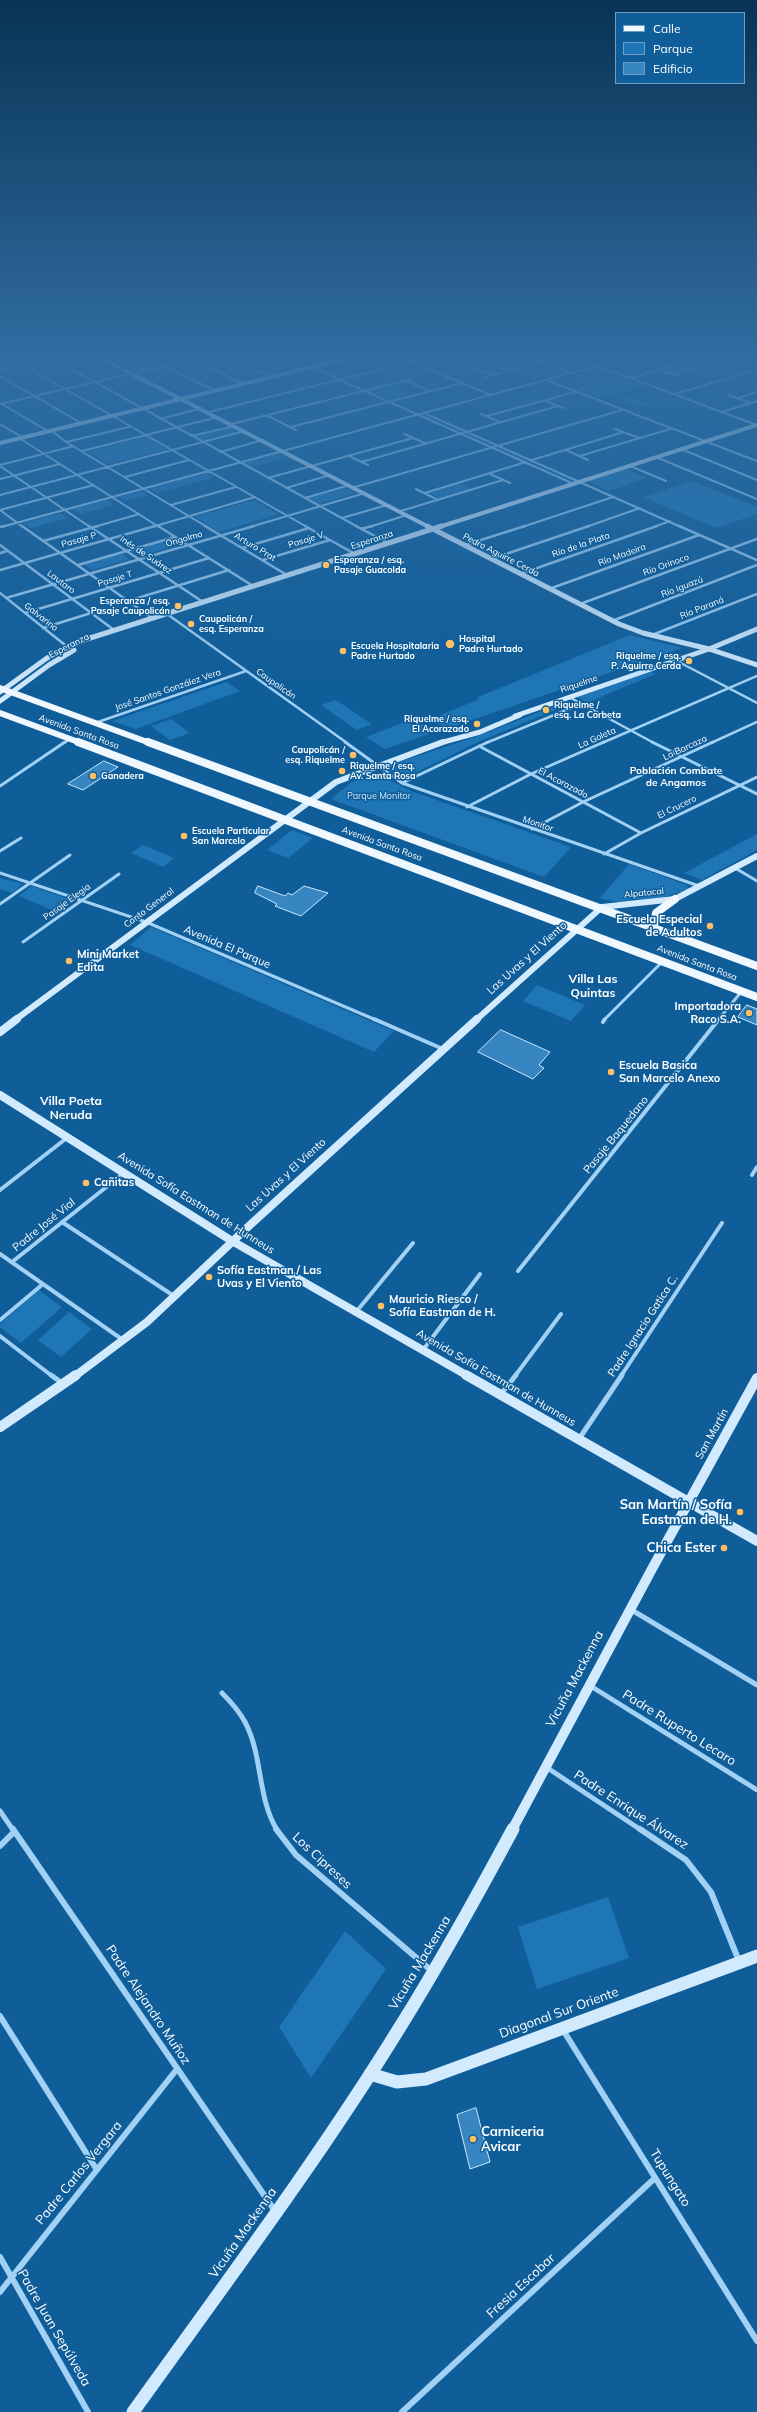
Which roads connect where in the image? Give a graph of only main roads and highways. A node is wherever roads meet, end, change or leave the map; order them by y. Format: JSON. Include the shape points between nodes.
{"nodes":[{"id":1,"x":1,"y":690,"type":"edge"},
{"id":2,"x":0,"y":713,"type":"edge"},
{"id":3,"x":675,"y":899,"type":"road end"},
{"id":4,"x":654,"y":926,"type":"junction"},
{"id":5,"x":757,"y":966,"type":"edge"},
{"id":6,"x":757,"y":997,"type":"edge"}],
"edges":[{"from":1,"to":4,"type":"main road","name":"Avenida Santa Rosa"},
{"from":2,"to":6,"type":"main road","name":"Avenida Santa Rosa"},
{"from":3,"to":4,"type":"main road","via":[[655,914]]},
{"from":4,"to":5,"type":"main road","name":"Avenida Santa Rosa"}]}
